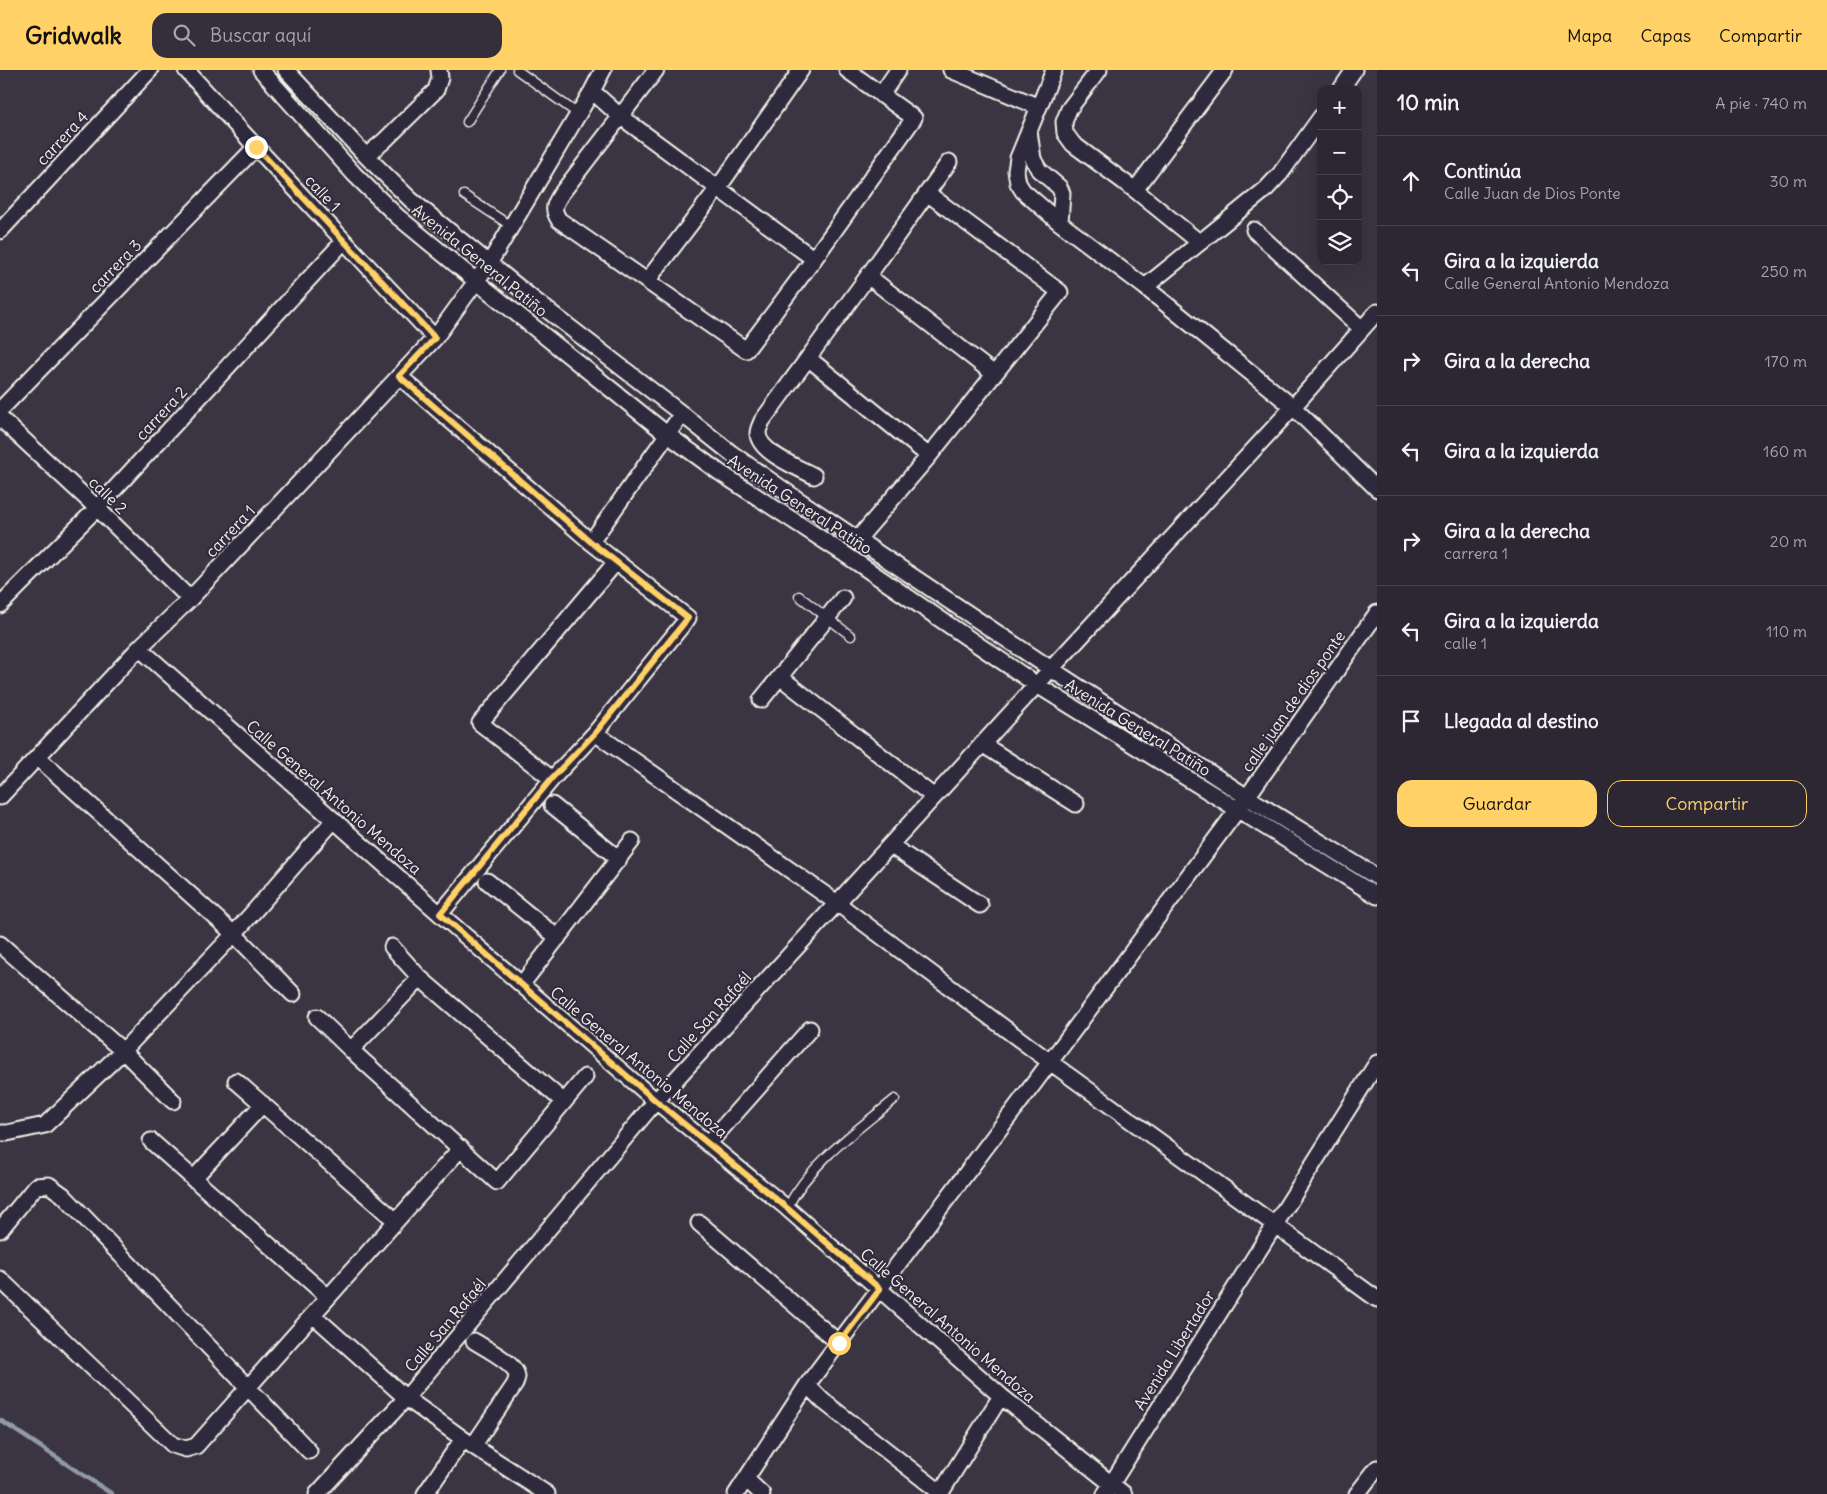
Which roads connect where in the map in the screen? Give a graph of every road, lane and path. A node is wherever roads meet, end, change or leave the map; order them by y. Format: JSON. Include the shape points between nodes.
{"nodes":[{"id":1,"x":150,"y":70,"type":"edge"},
{"id":2,"x":186,"y":70,"type":"edge"},
{"id":3,"x":261,"y":70,"type":"edge"},
{"id":4,"x":286,"y":70,"type":"edge"},
{"id":5,"x":439,"y":70,"type":"edge"},
{"id":6,"x":500,"y":70,"type":"edge"},
{"id":7,"x":517,"y":70,"type":"edge"},
{"id":8,"x":602,"y":70,"type":"edge"},
{"id":9,"x":656,"y":70,"type":"edge"},
{"id":10,"x":801,"y":70,"type":"edge"},
{"id":11,"x":847,"y":70,"type":"edge"},
{"id":12,"x":898,"y":70,"type":"edge"},
{"id":13,"x":951,"y":70,"type":"edge"},
{"id":14,"x":1054,"y":70,"type":"edge"},
{"id":15,"x":1098,"y":70,"type":"edge"},
{"id":16,"x":1225,"y":70,"type":"edge"},
{"id":17,"x":1354,"y":70,"type":"edge"},
{"id":18,"x":1343,"y":85,"type":"edge"},
{"id":19,"x":592,"y":91,"type":"junction"},
{"id":20,"x":881,"y":94,"type":"junction"},
{"id":21,"x":1039,"y":107,"type":"junction"},
{"id":22,"x":578,"y":114,"type":"junction"},
{"id":23,"x":620,"y":116,"type":"junction"},
{"id":24,"x":467,"y":122,"type":"dead end"},
{"id":25,"x":1317,"y":123,"type":"edge"},
{"id":26,"x":1030,"y":131,"type":"junction"},
{"id":27,"x":256,"y":147,"type":"junction"},
{"id":28,"x":366,"y":156,"type":"junction"},
{"id":29,"x":949,"y":162,"type":"dead end"},
{"id":30,"x":718,"y":188,"type":"junction"},
{"id":31,"x":1135,"y":190,"type":"junction"},
{"id":32,"x":927,"y":193,"type":"junction"},
{"id":33,"x":464,"y":195,"type":"dead end"},
{"id":34,"x":1060,"y":223,"type":"junction"},
{"id":35,"x":511,"y":226,"type":"junction"},
{"id":36,"x":1254,"y":230,"type":"dead end"},
{"id":37,"x":0,"y":231,"type":"edge"},
{"id":38,"x":344,"y":241,"type":"junction"},
{"id":39,"x":1199,"y":242,"type":"junction"},
{"id":40,"x":814,"y":259,"type":"junction"},
{"id":41,"x":490,"y":262,"type":"junction"},
{"id":42,"x":868,"y":276,"type":"junction"},
{"id":43,"x":476,"y":281,"type":"junction"},
{"id":44,"x":647,"y":281,"type":"junction"},
{"id":45,"x":1145,"y":287,"type":"junction"},
{"id":46,"x":1377,"y":312,"type":"edge"},
{"id":47,"x":1362,"y":329,"type":"junction"},
{"id":48,"x":435,"y":338,"type":"junction"},
{"id":49,"x":808,"y":358,"type":"junction"},
{"id":50,"x":994,"y":374,"type":"junction"},
{"id":51,"x":399,"y":376,"type":"junction"},
{"id":52,"x":1292,"y":407,"type":"junction"},
{"id":53,"x":0,"y":410,"type":"edge"},
{"id":54,"x":682,"y":414,"type":"junction"},
{"id":55,"x":0,"y":418,"type":"edge"},
{"id":56,"x":668,"y":435,"type":"junction"},
{"id":57,"x":929,"y":456,"type":"junction"},
{"id":58,"x":814,"y":476,"type":"dead end"},
{"id":59,"x":1377,"y":490,"type":"edge"},
{"id":60,"x":97,"y":508,"type":"junction"},
{"id":61,"x":858,"y":540,"type":"junction"},
{"id":62,"x":591,"y":542,"type":"junction"},
{"id":63,"x":616,"y":562,"type":"junction"},
{"id":64,"x":799,"y":596,"type":"dead end"},
{"id":65,"x":843,"y":598,"type":"dead end"},
{"id":66,"x":190,"y":599,"type":"junction"},
{"id":67,"x":2,"y":600,"type":"edge"},
{"id":68,"x":1377,"y":613,"type":"edge"},
{"id":69,"x":827,"y":617,"type":"junction"},
{"id":70,"x":851,"y":636,"type":"dead end"},
{"id":71,"x":139,"y":648,"type":"junction"},
{"id":72,"x":1050,"y":668,"type":"junction"},
{"id":73,"x":780,"y":677,"type":"junction"},
{"id":74,"x":1037,"y":685,"type":"junction"},
{"id":75,"x":761,"y":700,"type":"dead end"},
{"id":76,"x":595,"y":733,"type":"junction"},
{"id":77,"x":982,"y":744,"type":"junction"},
{"id":78,"x":37,"y":757,"type":"junction"},
{"id":79,"x":552,"y":778,"type":"junction"},
{"id":80,"x":0,"y":797,"type":"edge"},
{"id":81,"x":934,"y":797,"type":"junction"},
{"id":82,"x":1247,"y":797,"type":"junction"},
{"id":83,"x":1076,"y":804,"type":"dead end"},
{"id":84,"x":552,"y":805,"type":"dead end"},
{"id":85,"x":1237,"y":809,"type":"junction"},
{"id":86,"x":334,"y":820,"type":"junction"},
{"id":87,"x":632,"y":841,"type":"dead end"},
{"id":88,"x":890,"y":845,"type":"junction"},
{"id":89,"x":619,"y":859,"type":"junction"},
{"id":90,"x":1377,"y":876,"type":"edge"},
{"id":91,"x":487,"y":881,"type":"dead end"},
{"id":92,"x":1377,"y":896,"type":"edge"},
{"id":93,"x":837,"y":903,"type":"junction"},
{"id":94,"x":980,"y":905,"type":"dead end"},
{"id":95,"x":440,"y":914,"type":"junction"},
{"id":96,"x":234,"y":934,"type":"junction"},
{"id":97,"x":558,"y":938,"type":"junction"},
{"id":98,"x":0,"y":944,"type":"edge"},
{"id":99,"x":392,"y":947,"type":"dead end"},
{"id":100,"x":420,"y":978,"type":"junction"},
{"id":101,"x":522,"y":984,"type":"junction"},
{"id":102,"x":293,"y":994,"type":"dead end"},
{"id":103,"x":317,"y":1017,"type":"dead end"},
{"id":104,"x":810,"y":1029,"type":"dead end"},
{"id":105,"x":351,"y":1050,"type":"junction"},
{"id":106,"x":123,"y":1051,"type":"junction"},
{"id":107,"x":1050,"y":1062,"type":"junction"},
{"id":108,"x":1377,"y":1063,"type":"edge"},
{"id":109,"x":585,"y":1077,"type":"dead end"},
{"id":110,"x":236,"y":1081,"type":"dead end"},
{"id":111,"x":895,"y":1099,"type":"dead end"},
{"id":112,"x":173,"y":1101,"type":"dead end"},
{"id":113,"x":656,"y":1101,"type":"junction"},
{"id":114,"x":564,"y":1102,"type":"junction"},
{"id":115,"x":263,"y":1104,"type":"junction"},
{"id":116,"x":0,"y":1132,"type":"edge"},
{"id":117,"x":151,"y":1141,"type":"dead end"},
{"id":118,"x":708,"y":1144,"type":"junction"},
{"id":119,"x":461,"y":1148,"type":"junction"},
{"id":120,"x":193,"y":1179,"type":"junction"},
{"id":121,"x":787,"y":1208,"type":"junction"},
{"id":122,"x":396,"y":1221,"type":"junction"},
{"id":123,"x":699,"y":1223,"type":"dead end"},
{"id":124,"x":1273,"y":1225,"type":"junction"},
{"id":125,"x":0,"y":1230,"type":"edge"},
{"id":126,"x":0,"y":1279,"type":"edge"},
{"id":127,"x":880,"y":1289,"type":"junction"},
{"id":128,"x":328,"y":1297,"type":"junction"},
{"id":129,"x":1377,"y":1299,"type":"edge"},
{"id":130,"x":313,"y":1315,"type":"junction"},
{"id":131,"x":474,"y":1341,"type":"dead end"},
{"id":132,"x":839,"y":1343,"type":"junction"},
{"id":133,"x":807,"y":1385,"type":"junction"},
{"id":134,"x":248,"y":1386,"type":"junction"},
{"id":135,"x":1001,"y":1396,"type":"junction"},
{"id":136,"x":406,"y":1398,"type":"junction"},
{"id":137,"x":468,"y":1442,"type":"junction"},
{"id":138,"x":309,"y":1451,"type":"dead end"},
{"id":139,"x":1377,"y":1468,"type":"edge"},
{"id":140,"x":746,"y":1480,"type":"junction"},
{"id":141,"x":1108,"y":1489,"type":"edge"},
{"id":142,"x":318,"y":1494,"type":"edge"},
{"id":143,"x":425,"y":1494,"type":"edge"},
{"id":144,"x":546,"y":1494,"type":"edge"},
{"id":145,"x":736,"y":1494,"type":"edge"},
{"id":146,"x":762,"y":1494,"type":"edge"},
{"id":147,"x":941,"y":1494,"type":"edge"},
{"id":148,"x":1124,"y":1494,"type":"edge"},
{"id":149,"x":1357,"y":1494,"type":"edge"}],
"edges":[{"from":1,"to":37,"type":"street","name":"carrera 4"},
{"from":2,"to":27,"type":"street","name":"calle 1"},
{"from":3,"to":43,"type":"street","name":"Avenida General Patiño","via":[[355,175],[397,216]]},
{"from":4,"to":28,"type":"street","name":"Avenida General Patiño"},
{"from":5,"to":28,"type":"street","via":[[436,90]]},
{"from":6,"to":24,"type":"lane"},
{"from":7,"to":22,"type":"lane"},
{"from":8,"to":19,"type":"street","name":"carrera 1"},
{"from":9,"to":23,"type":"street"},
{"from":10,"to":30,"type":"street"},
{"from":11,"to":20,"type":"street"},
{"from":12,"to":20,"type":"street"},
{"from":13,"to":21,"type":"street"},
{"from":14,"to":21,"type":"street"},
{"from":15,"to":31,"type":"street","via":[[1069,109],[1064,122],[1065,133],[1073,144]]},
{"from":16,"to":31,"type":"street"},
{"from":17,"to":18,"type":"street"},
{"from":19,"to":22,"type":"street","name":"carrera 1"},
{"from":19,"to":23,"type":"street"},
{"from":20,"to":40,"type":"street","via":[[914,118]]},
{"from":21,"to":26,"type":"street"},
{"from":22,"to":35,"type":"street","name":"carrera 1"},
{"from":23,"to":30,"type":"street"},
{"from":23,"to":44,"type":"street","via":[[561,194],[553,212],[559,220]]},
{"from":25,"to":39,"type":"street","via":[[1266,189]]},
{"from":26,"to":34,"type":"street","via":[[1033,159],[1062,193]]},
{"from":26,"to":34,"type":"street","via":[[1018,158],[1018,184]]},
{"from":27,"to":38,"type":"street","name":"calle 1"},
{"from":27,"to":53,"type":"street","name":"carrera 3"},
{"from":28,"to":41,"type":"street","name":"Avenida General Patiño","via":[[410,200]]},
{"from":29,"to":32,"type":"street"},
{"from":30,"to":40,"type":"street"},
{"from":30,"to":44,"type":"street"},
{"from":31,"to":39,"type":"street"},
{"from":32,"to":42,"type":"street"},
{"from":32,"to":50,"type":"street","via":[[1060,292]]},
{"from":33,"to":35,"type":"lane"},
{"from":34,"to":45,"type":"street"},
{"from":35,"to":41,"type":"street","name":"carrera 1"},
{"from":36,"to":47,"type":"street"},
{"from":38,"to":48,"type":"street","name":"calle 1"},
{"from":38,"to":60,"type":"street","name":"carrera 2"},
{"from":39,"to":45,"type":"street"},
{"from":40,"to":44,"type":"street","via":[[746,350]]},
{"from":41,"to":43,"type":"street","name":"carrera 1"},
{"from":41,"to":54,"type":"street","name":"Avenida General Patiño"},
{"from":42,"to":49,"type":"street"},
{"from":42,"to":50,"type":"street"},
{"from":43,"to":48,"type":"street","name":"carrera 1"},
{"from":43,"to":56,"type":"street","name":"Avenida General Patiño"},
{"from":45,"to":52,"type":"street"},
{"from":46,"to":47,"type":"street","name":"Calle San Rafaél"},
{"from":47,"to":52,"type":"street","name":"Calle San Rafaél"},
{"from":48,"to":51,"type":"street","name":"carrera 1"},
{"from":49,"to":57,"type":"street"},
{"from":49,"to":58,"type":"street","via":[[762,421],[758,433],[768,451]]},
{"from":50,"to":57,"type":"street"},
{"from":51,"to":62,"type":"street"},
{"from":51,"to":66,"type":"street","name":"carrera 1"},
{"from":52,"to":59,"type":"street"},
{"from":52,"to":72,"type":"street","name":"Calle San Rafaél"},
{"from":54,"to":56,"type":"street"},
{"from":54,"to":61,"type":"street","name":"Avenida General Patiño","via":[[731,453]]},
{"from":55,"to":60,"type":"street","name":"calle 2"},
{"from":56,"to":62,"type":"street"},
{"from":56,"to":74,"type":"street","name":"Avenida General Patiño"},
{"from":57,"to":61,"type":"street"},
{"from":60,"to":66,"type":"street","name":"calle 2"},
{"from":60,"to":67,"type":"street","name":"carrera 2"},
{"from":61,"to":72,"type":"street","name":"Avenida General Patiño"},
{"from":62,"to":63,"type":"street"},
{"from":63,"to":76,"type":"street","via":[[688,618]]},
{"from":63,"to":79,"type":"street","via":[[480,724]]},
{"from":64,"to":69,"type":"lane"},
{"from":65,"to":69,"type":"street"},
{"from":66,"to":71,"type":"street","name":"carrera 1"},
{"from":68,"to":82,"type":"street","name":"calle juan de dios ponte"},
{"from":69,"to":70,"type":"lane"},
{"from":69,"to":73,"type":"street"},
{"from":71,"to":78,"type":"street","name":"carrera 1"},
{"from":71,"to":86,"type":"street","name":"Calle General Antonio Mendoza"},
{"from":72,"to":74,"type":"street","name":"Calle San Rafaél"},
{"from":72,"to":82,"type":"street","name":"Avenida General Patiño"},
{"from":73,"to":75,"type":"street"},
{"from":73,"to":81,"type":"street"},
{"from":74,"to":77,"type":"street","name":"Calle San Rafaél"},
{"from":74,"to":85,"type":"street","name":"Avenida General Patiño"},
{"from":76,"to":79,"type":"street"},
{"from":76,"to":93,"type":"street"},
{"from":77,"to":81,"type":"street","name":"Calle San Rafaél"},
{"from":77,"to":83,"type":"street"},
{"from":78,"to":80,"type":"street","name":"carrera 1"},
{"from":78,"to":96,"type":"street"},
{"from":79,"to":95,"type":"street"},
{"from":81,"to":88,"type":"street","name":"Calle San Rafaél"},
{"from":82,"to":85,"type":"street","name":"calle juan de dios ponte"},
{"from":82,"to":90,"type":"street","name":"Avenida General Patiño"},
{"from":84,"to":89,"type":"street"},
{"from":85,"to":92,"type":"street","name":"Avenida General Patiño"},
{"from":85,"to":107,"type":"street","name":"calle juan de dios ponte"},
{"from":86,"to":95,"type":"street","name":"Calle General Antonio Mendoza"},
{"from":86,"to":96,"type":"street"},
{"from":87,"to":89,"type":"street"},
{"from":88,"to":93,"type":"street","name":"Calle San Rafaél"},
{"from":88,"to":94,"type":"street"},
{"from":89,"to":97,"type":"street"},
{"from":91,"to":97,"type":"street"},
{"from":93,"to":107,"type":"street"},
{"from":93,"to":113,"type":"street","name":"Calle San Rafaél"},
{"from":95,"to":101,"type":"street","name":"Calle General Antonio Mendoza"},
{"from":96,"to":102,"type":"street"},
{"from":96,"to":106,"type":"street"},
{"from":97,"to":101,"type":"street"},
{"from":98,"to":106,"type":"street"},
{"from":99,"to":100,"type":"street"},
{"from":100,"to":105,"type":"street"},
{"from":100,"to":114,"type":"street"},
{"from":101,"to":113,"type":"street","name":"Calle General Antonio Mendoza"},
{"from":103,"to":105,"type":"street"},
{"from":104,"to":118,"type":"street"},
{"from":105,"to":119,"type":"street"},
{"from":106,"to":112,"type":"street"},
{"from":106,"to":116,"type":"street","via":[[45,1126]]},
{"from":107,"to":124,"type":"street"},
{"from":107,"to":127,"type":"street","name":"calle juan de dios ponte"},
{"from":108,"to":124,"type":"street","name":"Avenida Libertador"},
{"from":109,"to":114,"type":"street"},
{"from":110,"to":115,"type":"street"},
{"from":111,"to":121,"type":"lane","via":[[835,1149],[802,1183]]},
{"from":113,"to":118,"type":"street","name":"Calle General Antonio Mendoza"},
{"from":113,"to":136,"type":"street","name":"Calle San Rafaél"},
{"from":114,"to":119,"type":"street","via":[[497,1182]]},
{"from":115,"to":120,"type":"street"},
{"from":115,"to":122,"type":"street"},
{"from":117,"to":120,"type":"street"},
{"from":118,"to":121,"type":"street","name":"Calle General Antonio Mendoza"},
{"from":119,"to":122,"type":"street"},
{"from":120,"to":128,"type":"street"},
{"from":121,"to":127,"type":"street","name":"Calle General Antonio Mendoza"},
{"from":122,"to":128,"type":"street"},
{"from":123,"to":132,"type":"street"},
{"from":124,"to":129,"type":"street"},
{"from":124,"to":141,"type":"street","name":"Avenida Libertador"},
{"from":125,"to":134,"type":"street","via":[[36,1186],[49,1186],[63,1194]]},
{"from":126,"to":134,"type":"street","via":[[173,1445],[186,1449],[196,1446]]},
{"from":127,"to":132,"type":"street"},
{"from":127,"to":135,"type":"street","name":"Calle General Antonio Mendoza"},
{"from":128,"to":130,"type":"street"},
{"from":130,"to":134,"type":"street"},
{"from":130,"to":136,"type":"street"},
{"from":131,"to":137,"type":"street","via":[[511,1365],[517,1377],[515,1384]]},
{"from":132,"to":133,"type":"street"},
{"from":133,"to":140,"type":"street"},
{"from":133,"to":147,"type":"street"},
{"from":134,"to":138,"type":"street"},
{"from":135,"to":141,"type":"street","name":"Calle General Antonio Mendoza"},
{"from":135,"to":147,"type":"street"},
{"from":136,"to":137,"type":"street"},
{"from":136,"to":142,"type":"street","name":"Calle San Rafaél"},
{"from":137,"to":143,"type":"street"},
{"from":137,"to":144,"type":"street"},
{"from":139,"to":149,"type":"street"},
{"from":140,"to":145,"type":"street"},
{"from":140,"to":146,"type":"street"},
{"from":141,"to":148,"type":"street","name":"Calle General Antonio Mendoza"}]}
